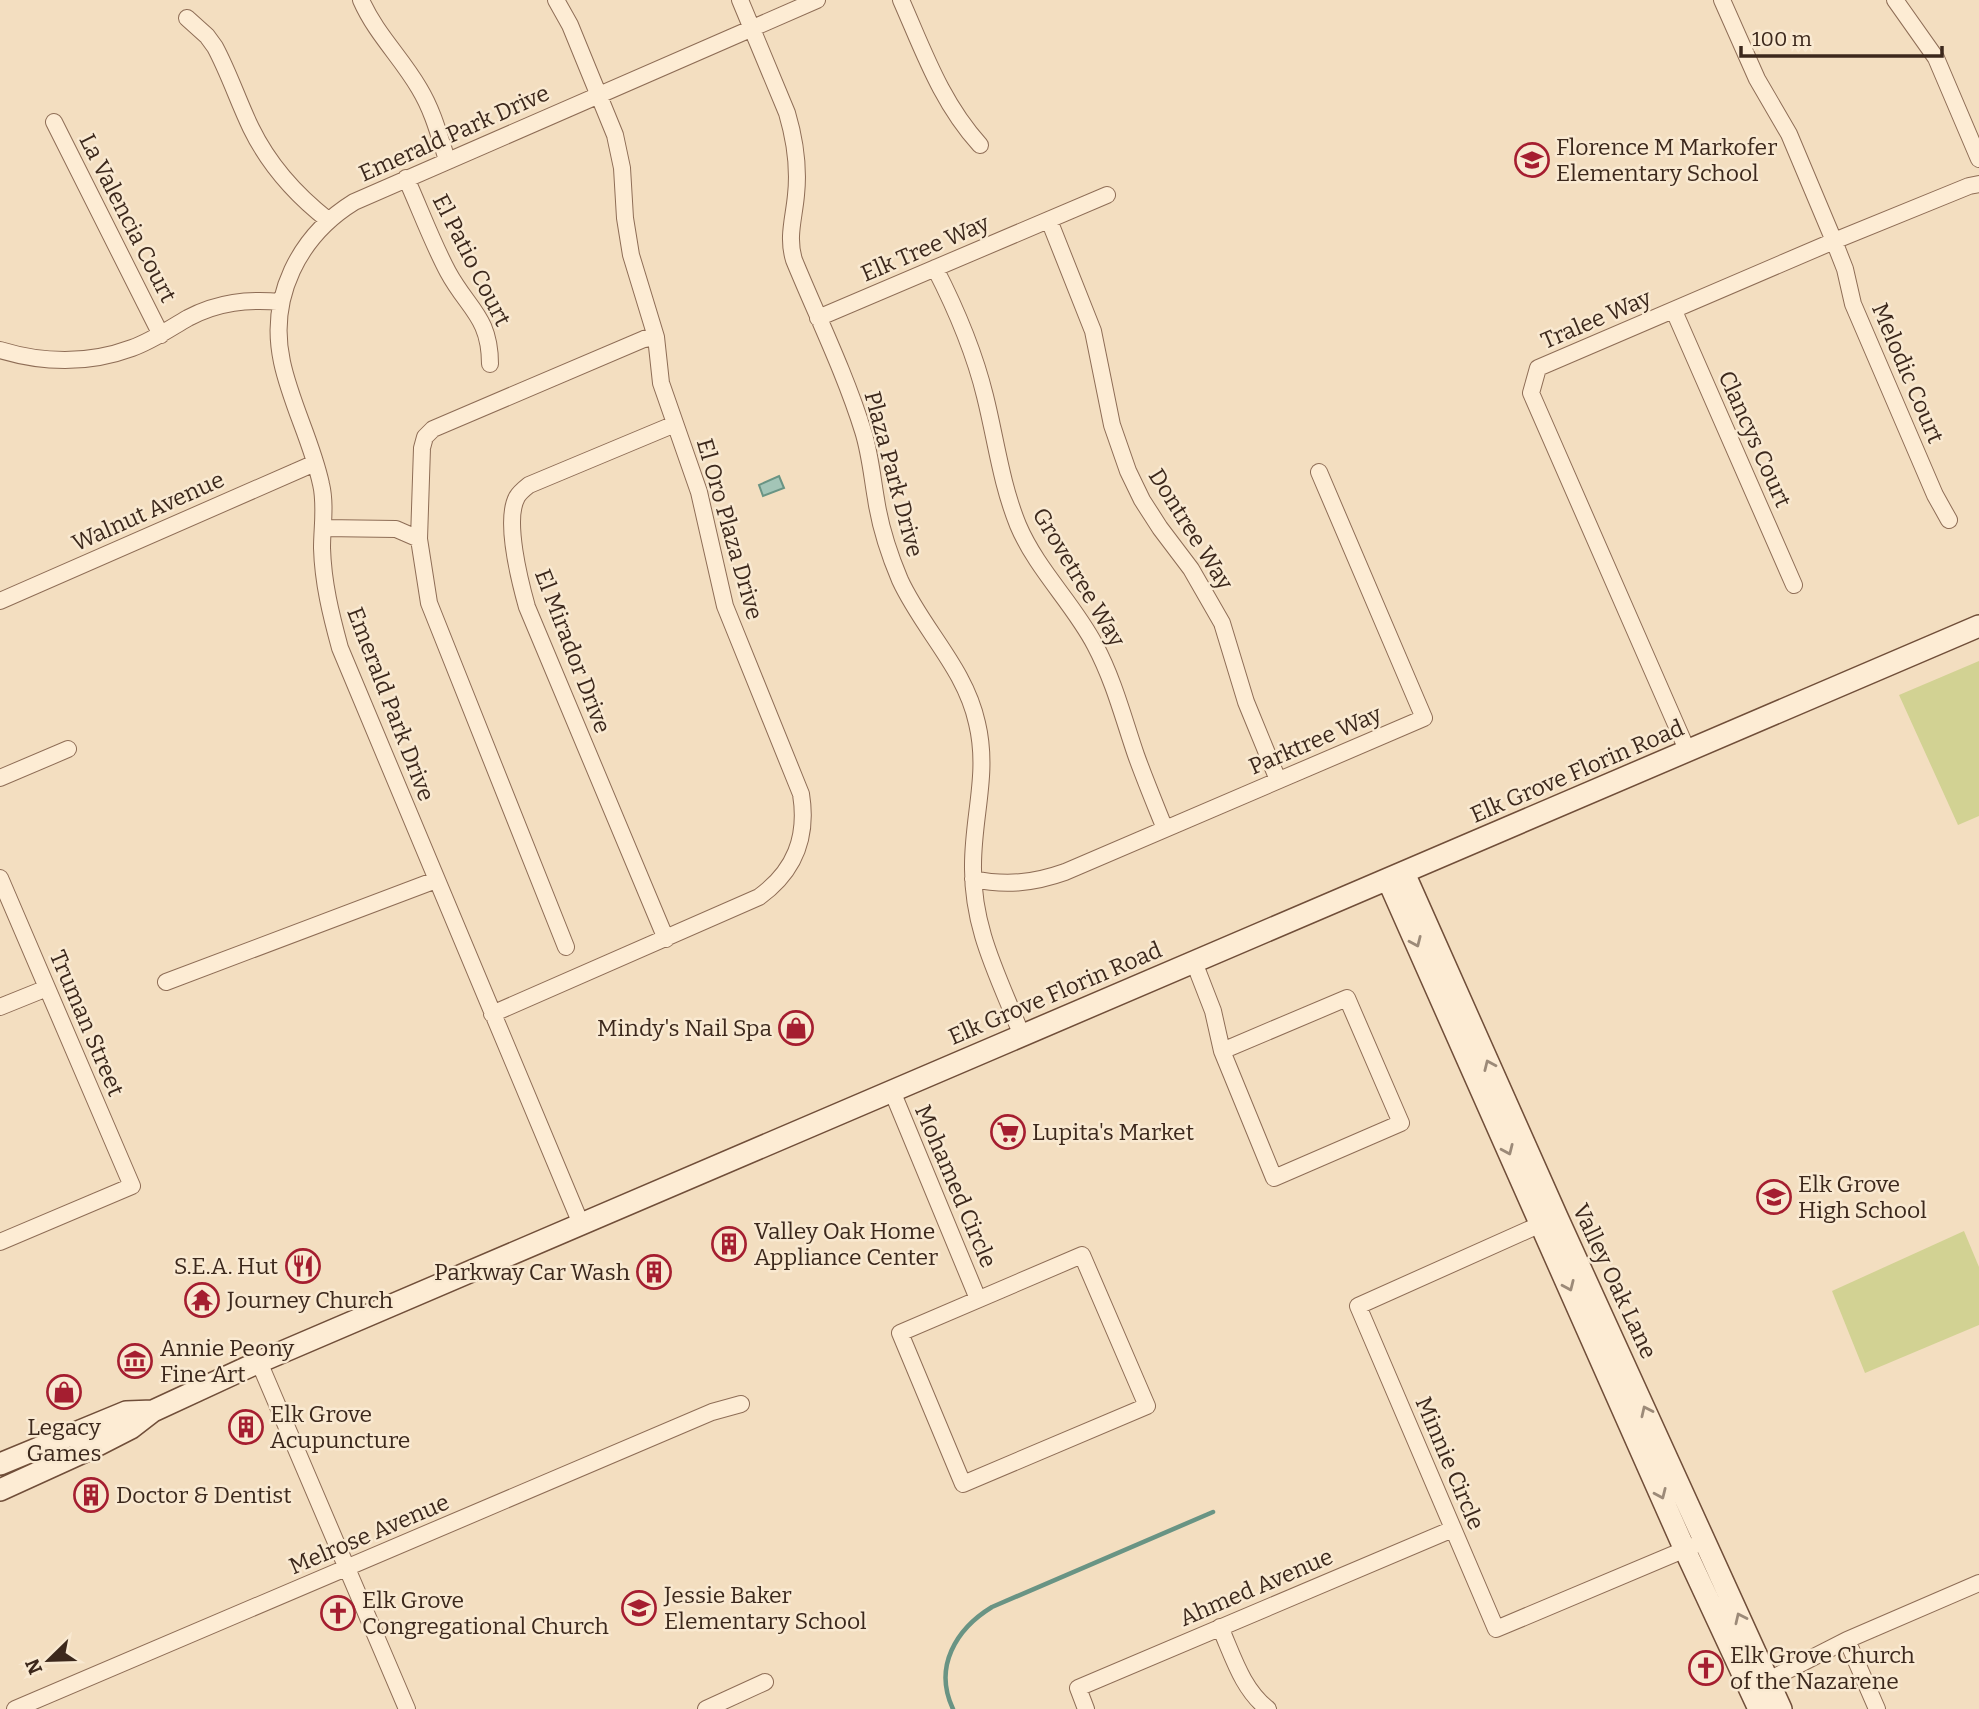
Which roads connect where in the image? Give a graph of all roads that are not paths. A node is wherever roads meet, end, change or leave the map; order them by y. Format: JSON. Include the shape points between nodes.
{"nodes":[{"id":1,"x":361,"y":0,"type":"edge"},
{"id":2,"x":556,"y":0,"type":"edge"},
{"id":3,"x":740,"y":0,"type":"edge"},
{"id":4,"x":817,"y":0,"type":"edge"},
{"id":5,"x":901,"y":0,"type":"edge"},
{"id":6,"x":1722,"y":0,"type":"edge"},
{"id":7,"x":1895,"y":0,"type":"edge"},
{"id":8,"x":187,"y":18,"type":"dead end"},
{"id":9,"x":753,"y":28,"type":"junction"},
{"id":10,"x":599,"y":95,"type":"junction"},
{"id":11,"x":54,"y":122,"type":"dead end"},
{"id":12,"x":980,"y":145,"type":"dead end"},
{"id":13,"x":1979,"y":159,"type":"edge"},
{"id":14,"x":447,"y":160,"type":"junction"},
{"id":15,"x":406,"y":178,"type":"junction"},
{"id":16,"x":1979,"y":184,"type":"edge"},
{"id":17,"x":1107,"y":195,"type":"dead end"},
{"id":18,"x":328,"y":220,"type":"junction"},
{"id":19,"x":1049,"y":220,"type":"junction"},
{"id":20,"x":1834,"y":241,"type":"junction"},
{"id":21,"x":935,"y":268,"type":"junction"},
{"id":22,"x":281,"y":302,"type":"junction"},
{"id":23,"x":1674,"y":311,"type":"junction"},
{"id":24,"x":818,"y":318,"type":"junction"},
{"id":25,"x":161,"y":335,"type":"junction"},
{"id":26,"x":656,"y":337,"type":"junction"},
{"id":27,"x":0,"y":350,"type":"edge"},
{"id":28,"x":490,"y":364,"type":"dead end"},
{"id":29,"x":675,"y":424,"type":"junction"},
{"id":30,"x":315,"y":463,"type":"junction"},
{"id":31,"x":1320,"y":472,"type":"dead end"},
{"id":32,"x":1949,"y":520,"type":"dead end"},
{"id":33,"x":323,"y":528,"type":"junction"},
{"id":34,"x":419,"y":539,"type":"junction"},
{"id":35,"x":1794,"y":585,"type":"dead end"},
{"id":36,"x":0,"y":601,"type":"edge"},
{"id":37,"x":1979,"y":626,"type":"edge"},
{"id":38,"x":68,"y":749,"type":"dead end"},
{"id":39,"x":1688,"y":752,"type":"junction"},
{"id":40,"x":0,"y":779,"type":"edge"},
{"id":41,"x":1278,"y":780,"type":"junction"},
{"id":42,"x":1165,"y":829,"type":"junction"},
{"id":43,"x":1396,"y":877,"type":"junction"},
{"id":44,"x":0,"y":878,"type":"edge"},
{"id":45,"x":973,"y":879,"type":"junction"},
{"id":46,"x":436,"y":880,"type":"junction"},
{"id":47,"x":666,"y":939,"type":"junction"},
{"id":48,"x":566,"y":947,"type":"dead end"},
{"id":49,"x":1194,"y":962,"type":"junction"},
{"id":50,"x":166,"y":982,"type":"dead end"},
{"id":51,"x":47,"y":988,"type":"junction"},
{"id":52,"x":0,"y":1007,"type":"edge"},
{"id":53,"x":492,"y":1014,"type":"junction"},
{"id":54,"x":1022,"y":1036,"type":"junction"},
{"id":55,"x":1222,"y":1051,"type":"junction"},
{"id":56,"x":892,"y":1091,"type":"junction"},
{"id":57,"x":1549,"y":1220,"type":"junction"},
{"id":58,"x":581,"y":1224,"type":"junction"},
{"id":59,"x":0,"y":1242,"type":"edge"},
{"id":60,"x":978,"y":1299,"type":"junction"},
{"id":61,"x":260,"y":1362,"type":"junction"},
{"id":62,"x":741,"y":1404,"type":"dead end"},
{"id":63,"x":153,"y":1411,"type":"junction"},
{"id":64,"x":0,"y":1464,"type":"edge"},
{"id":65,"x":0,"y":1490,"type":"edge"},
{"id":66,"x":1453,"y":1529,"type":"junction"},
{"id":67,"x":1695,"y":1545,"type":"junction"},
{"id":68,"x":346,"y":1568,"type":"junction"},
{"id":69,"x":1979,"y":1583,"type":"edge"},
{"id":70,"x":1220,"y":1627,"type":"junction"},
{"id":71,"x":1847,"y":1640,"type":"junction"},
{"id":72,"x":765,"y":1682,"type":"dead end"},
{"id":73,"x":1760,"y":1684,"type":"junction"},
{"id":74,"x":15,"y":1709,"type":"edge"},
{"id":75,"x":407,"y":1709,"type":"edge"},
{"id":76,"x":706,"y":1709,"type":"edge"},
{"id":77,"x":1086,"y":1709,"type":"edge"},
{"id":78,"x":1268,"y":1709,"type":"edge"},
{"id":79,"x":1759,"y":1709,"type":"edge"},
{"id":80,"x":1782,"y":1709,"type":"edge"},
{"id":81,"x":1877,"y":1709,"type":"edge"}],
"edges":[{"from":1,"to":14,"type":"street","via":[[428,103]]},
{"from":2,"to":10,"type":"street","name":"El Oro Plaza Drive"},
{"from":3,"to":9,"type":"street","name":"Plaza Park Drive"},
{"from":4,"to":9,"type":"street","name":"Emerald Park Drive"},
{"from":5,"to":12,"type":"street","via":[[944,99]]},
{"from":6,"to":20,"type":"street","name":"Melodic Court","via":[[1757,79],[1789,134]]},
{"from":7,"to":13,"type":"street","via":[[1936,58]]},
{"from":8,"to":18,"type":"street","via":[[215,47],[269,159]]},
{"from":9,"to":10,"type":"street","name":"Emerald Park Drive"},
{"from":9,"to":24,"type":"street","name":"Plaza Park Drive","via":[[792,130],[797,181],[790,246]]},
{"from":10,"to":14,"type":"street","name":"Emerald Park Drive"},
{"from":10,"to":26,"type":"street","name":"El Oro Plaza Drive","via":[[619,151],[629,246]]},
{"from":11,"to":25,"type":"street","name":"La Valencia Court"},
{"from":14,"to":15,"type":"street","name":"Emerald Park Drive"},
{"from":15,"to":18,"type":"street","name":"Emerald Park Drive","via":[[354,202]]},
{"from":15,"to":28,"type":"street","name":"El Patio Court","via":[[447,270],[481,320]]},
{"from":16,"to":20,"type":"street","name":"Tralee Way"},
{"from":17,"to":19,"type":"street","name":"Elk Tree Way"},
{"from":18,"to":22,"type":"street","name":"Emerald Park Drive","via":[[297,260]]},
{"from":19,"to":21,"type":"street","name":"Elk Tree Way"},
{"from":19,"to":41,"type":"street","name":"Dontree Way","via":[[1093,331],[1112,425],[1128,471],[1222,623]]},
{"from":20,"to":23,"type":"street","name":"Tralee Way"},
{"from":20,"to":32,"type":"street","name":"Melodic Court","via":[[1853,303]]},
{"from":21,"to":24,"type":"street","name":"Elk Tree Way"},
{"from":21,"to":42,"type":"street","name":"Grovetree Way","via":[[976,364],[1007,497],[1035,558],[1094,642],[1109,673]]},
{"from":22,"to":25,"type":"street","via":[[243,301],[215,307]]},
{"from":22,"to":30,"type":"street","name":"Emerald Park Drive","via":[[282,363]]},
{"from":23,"to":35,"type":"street","name":"Clancys Court"},
{"from":23,"to":39,"type":"street","name":"Tralee Way","via":[[1538,368],[1531,393]]},
{"from":24,"to":45,"type":"street","name":"Plaza Park Drive","via":[[864,434],[888,549],[916,609],[962,680],[977,719],[983,775]]},
{"from":25,"to":27,"type":"street","via":[[117,353],[83,359],[48,360]]},
{"from":26,"to":29,"type":"street","name":"El Oro Plaza Drive","via":[[661,383]]},
{"from":26,"to":34,"type":"street","via":[[429,432],[422,448]]},
{"from":29,"to":47,"type":"street","name":"El Oro Plaza Drive","via":[[699,492],[725,606],[801,794],[804,824],[794,859],[771,888]]},
{"from":29,"to":47,"type":"street","name":"El Mirador Drive","via":[[529,485],[516,498],[513,518],[527,607]]},
{"from":30,"to":33,"type":"street","name":"Emerald Park Drive","via":[[324,500]]},
{"from":30,"to":36,"type":"street","name":"Walnut Avenue"},
{"from":31,"to":41,"type":"street","name":"Parktree Way","via":[[1424,718]]},
{"from":33,"to":34,"type":"street","via":[[396,529]]},
{"from":33,"to":46,"type":"street","name":"Emerald Park Drive","via":[[325,582],[340,648]]},
{"from":34,"to":48,"type":"street","via":[[429,603]]},
{"from":37,"to":39,"type":"main road","name":"Elk Grove Florin Road"},
{"from":38,"to":40,"type":"street"},
{"from":39,"to":43,"type":"main road","name":"Elk Grove Florin Road"},
{"from":41,"to":42,"type":"street","name":"Parktree Way"},
{"from":42,"to":45,"type":"street","name":"Parktree Way","via":[[1049,877],[1019,883]]},
{"from":43,"to":49,"type":"main road","name":"Elk Grove Florin Road"},
{"from":43,"to":57,"type":"main road","name":"Valley Oak Lane"},
{"from":44,"to":51,"type":"street","name":"Truman Street"},
{"from":45,"to":54,"type":"street","name":"Plaza Park Drive","via":[[987,953]]},
{"from":46,"to":50,"type":"street"},
{"from":46,"to":53,"type":"street","name":"Emerald Park Drive"},
{"from":47,"to":53,"type":"street","name":"El Oro Plaza Drive"},
{"from":49,"to":54,"type":"main road","name":"Elk Grove Florin Road"},
{"from":49,"to":55,"type":"street"},
{"from":51,"to":52,"type":"street"},
{"from":51,"to":59,"type":"street","name":"Truman Street","via":[[132,1186]]},
{"from":53,"to":58,"type":"street","name":"Emerald Park Drive"},
{"from":54,"to":56,"type":"main road","name":"Elk Grove Florin Road"},
{"from":55,"to":55,"type":"street","via":[[1274,1178],[1401,1123],[1347,998]]},
{"from":56,"to":58,"type":"main road","name":"Elk Grove Florin Road"},
{"from":56,"to":60,"type":"street","name":"Mohamed Circle"},
{"from":57,"to":66,"type":"street","name":"Minnie Circle","via":[[1358,1306]]},
{"from":57,"to":67,"type":"main road","name":"Valley Oak Lane"},
{"from":58,"to":61,"type":"main road","name":"Elk Grove Florin Road"},
{"from":60,"to":60,"type":"street","name":"Mohamed Circle","via":[[1082,1255],[1147,1406],[963,1484],[900,1333]]},
{"from":61,"to":63,"type":"main road","name":"Elk Grove Florin Road"},
{"from":61,"to":68,"type":"street"},
{"from":62,"to":68,"type":"street","name":"Melrose Avenue","via":[[712,1412]]},
{"from":63,"to":64,"type":"main road","name":"Elk Grove Florin Road","via":[[126,1412]]},
{"from":63,"to":65,"type":"main road","name":"Elk Grove Florin Road","via":[[131,1428]]},
{"from":66,"to":67,"type":"street","name":"Minnie Circle","via":[[1496,1629]]},
{"from":66,"to":70,"type":"street","name":"Ahmed Avenue"},
{"from":67,"to":73,"type":"main road","name":"Valley Oak Lane"},
{"from":68,"to":74,"type":"street","name":"Melrose Avenue"},
{"from":68,"to":75,"type":"street"},
{"from":69,"to":71,"type":"street"},
{"from":70,"to":77,"type":"street","name":"Ahmed Avenue","via":[[1077,1688]]},
{"from":70,"to":78,"type":"street","via":[[1243,1680]]},
{"from":71,"to":73,"type":"street"},
{"from":71,"to":81,"type":"street"},
{"from":72,"to":76,"type":"street"},
{"from":73,"to":79,"type":"main road","name":"Valley Oak Lane"},
{"from":73,"to":80,"type":"main road","name":"Valley Oak Lane"}]}
